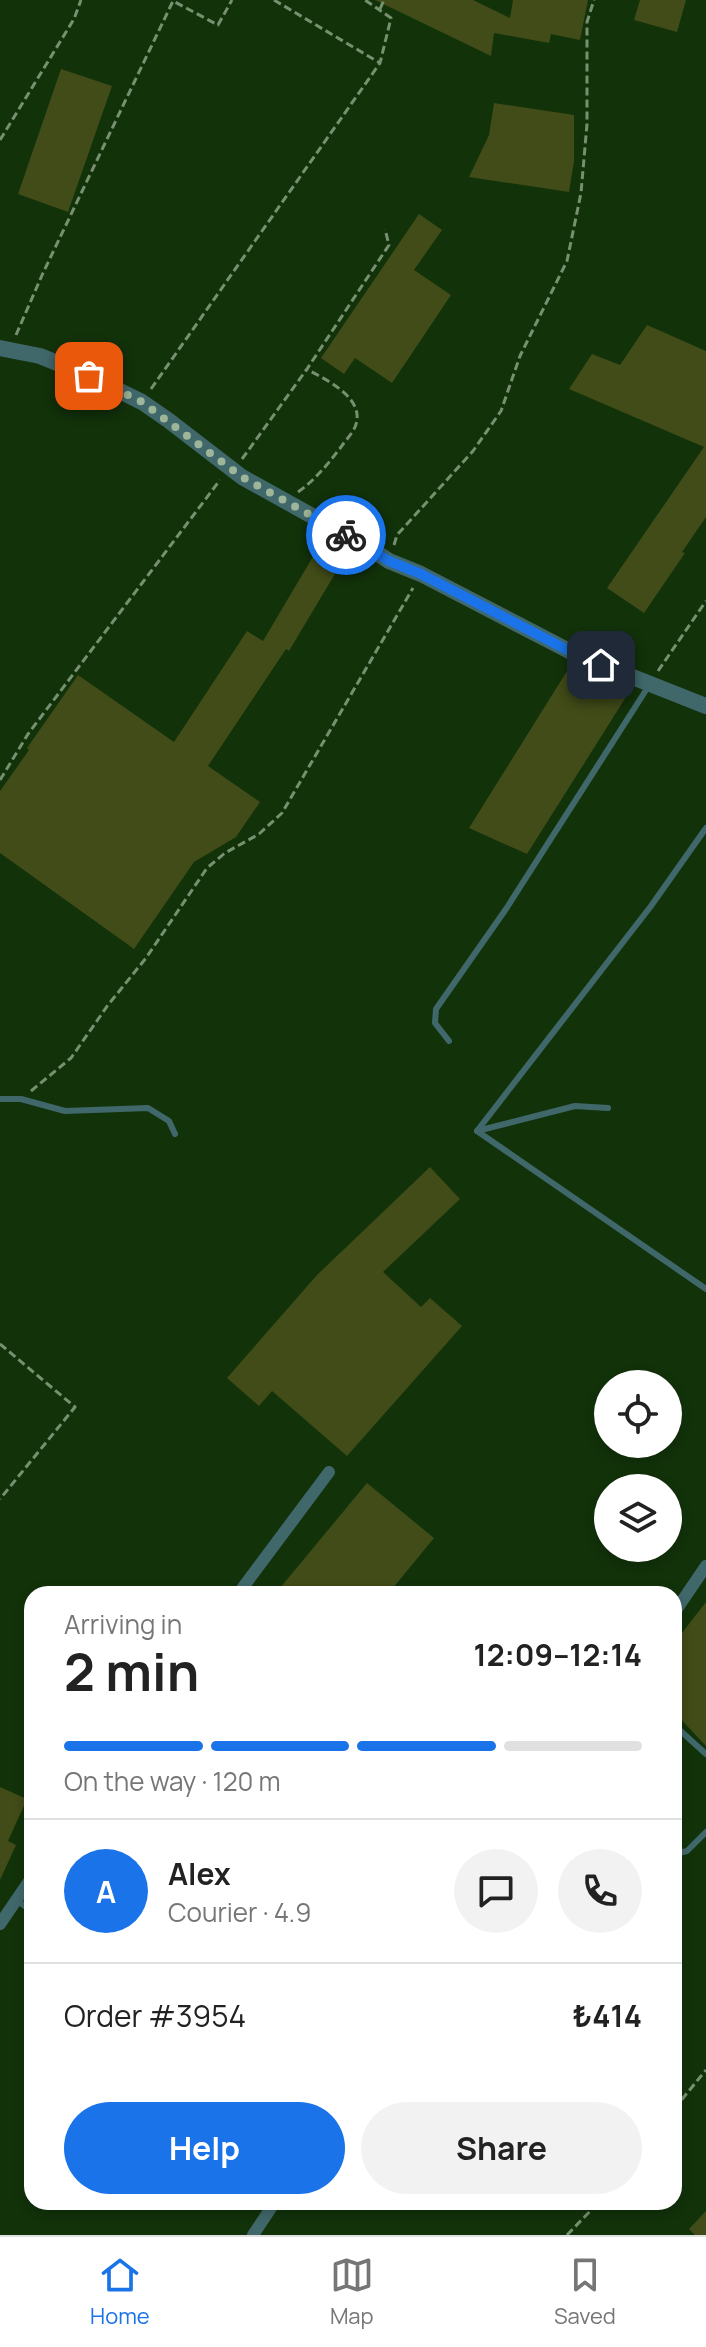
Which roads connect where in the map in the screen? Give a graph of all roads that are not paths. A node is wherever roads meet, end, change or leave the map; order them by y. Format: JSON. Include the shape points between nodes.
{"nodes":[{"id":1,"x":5,"y":348,"type":"edge"},
{"id":2,"x":650,"y":684,"type":"junction"},
{"id":3,"x":706,"y":706,"type":"edge"},
{"id":4,"x":706,"y":828,"type":"edge"},
{"id":5,"x":449,"y":1041,"type":"dead end"},
{"id":6,"x":0,"y":1099,"type":"edge"},
{"id":7,"x":608,"y":1108,"type":"dead end"},
{"id":8,"x":477,"y":1131,"type":"junction"},
{"id":9,"x":175,"y":1134,"type":"dead end"},
{"id":10,"x":706,"y":1289,"type":"edge"},
{"id":11,"x":329,"y":1472,"type":"dead end"},
{"id":12,"x":706,"y":1566,"type":"edge"},
{"id":13,"x":244,"y":1586,"type":"edge"},
{"id":14,"x":682,"y":1601,"type":"edge"},
{"id":15,"x":682,"y":1732,"type":"edge"},
{"id":16,"x":706,"y":1754,"type":"edge"},
{"id":17,"x":706,"y":1832,"type":"edge"},
{"id":18,"x":682,"y":1852,"type":"edge"},
{"id":19,"x":24,"y":1888,"type":"edge"},
{"id":20,"x":16,"y":1900,"type":"junction"},
{"id":21,"x":24,"y":1906,"type":"edge"},
{"id":22,"x":0,"y":1924,"type":"edge"},
{"id":23,"x":270,"y":2210,"type":"edge"},
{"id":24,"x":253,"y":2235,"type":"edge"}],
"edges":[{"from":1,"to":2,"type":"street","via":[[40,356],[142,402],[242,477],[389,561],[577,655]]},
{"from":2,"to":3,"type":"street"},
{"from":2,"to":5,"type":"lane","via":[[436,1009],[435,1023]]},
{"from":4,"to":8,"type":"lane"},
{"from":6,"to":9,"type":"lane","via":[[65,1111],[148,1108],[169,1121]]},
{"from":7,"to":8,"type":"lane","via":[[575,1106]]},
{"from":8,"to":10,"type":"lane"},
{"from":11,"to":13,"type":"street"},
{"from":12,"to":14,"type":"street"},
{"from":15,"to":16,"type":"lane"},
{"from":17,"to":18,"type":"lane"},
{"from":19,"to":20,"type":"street"},
{"from":20,"to":21,"type":"lane"},
{"from":20,"to":22,"type":"street"},
{"from":23,"to":24,"type":"street"}]}
